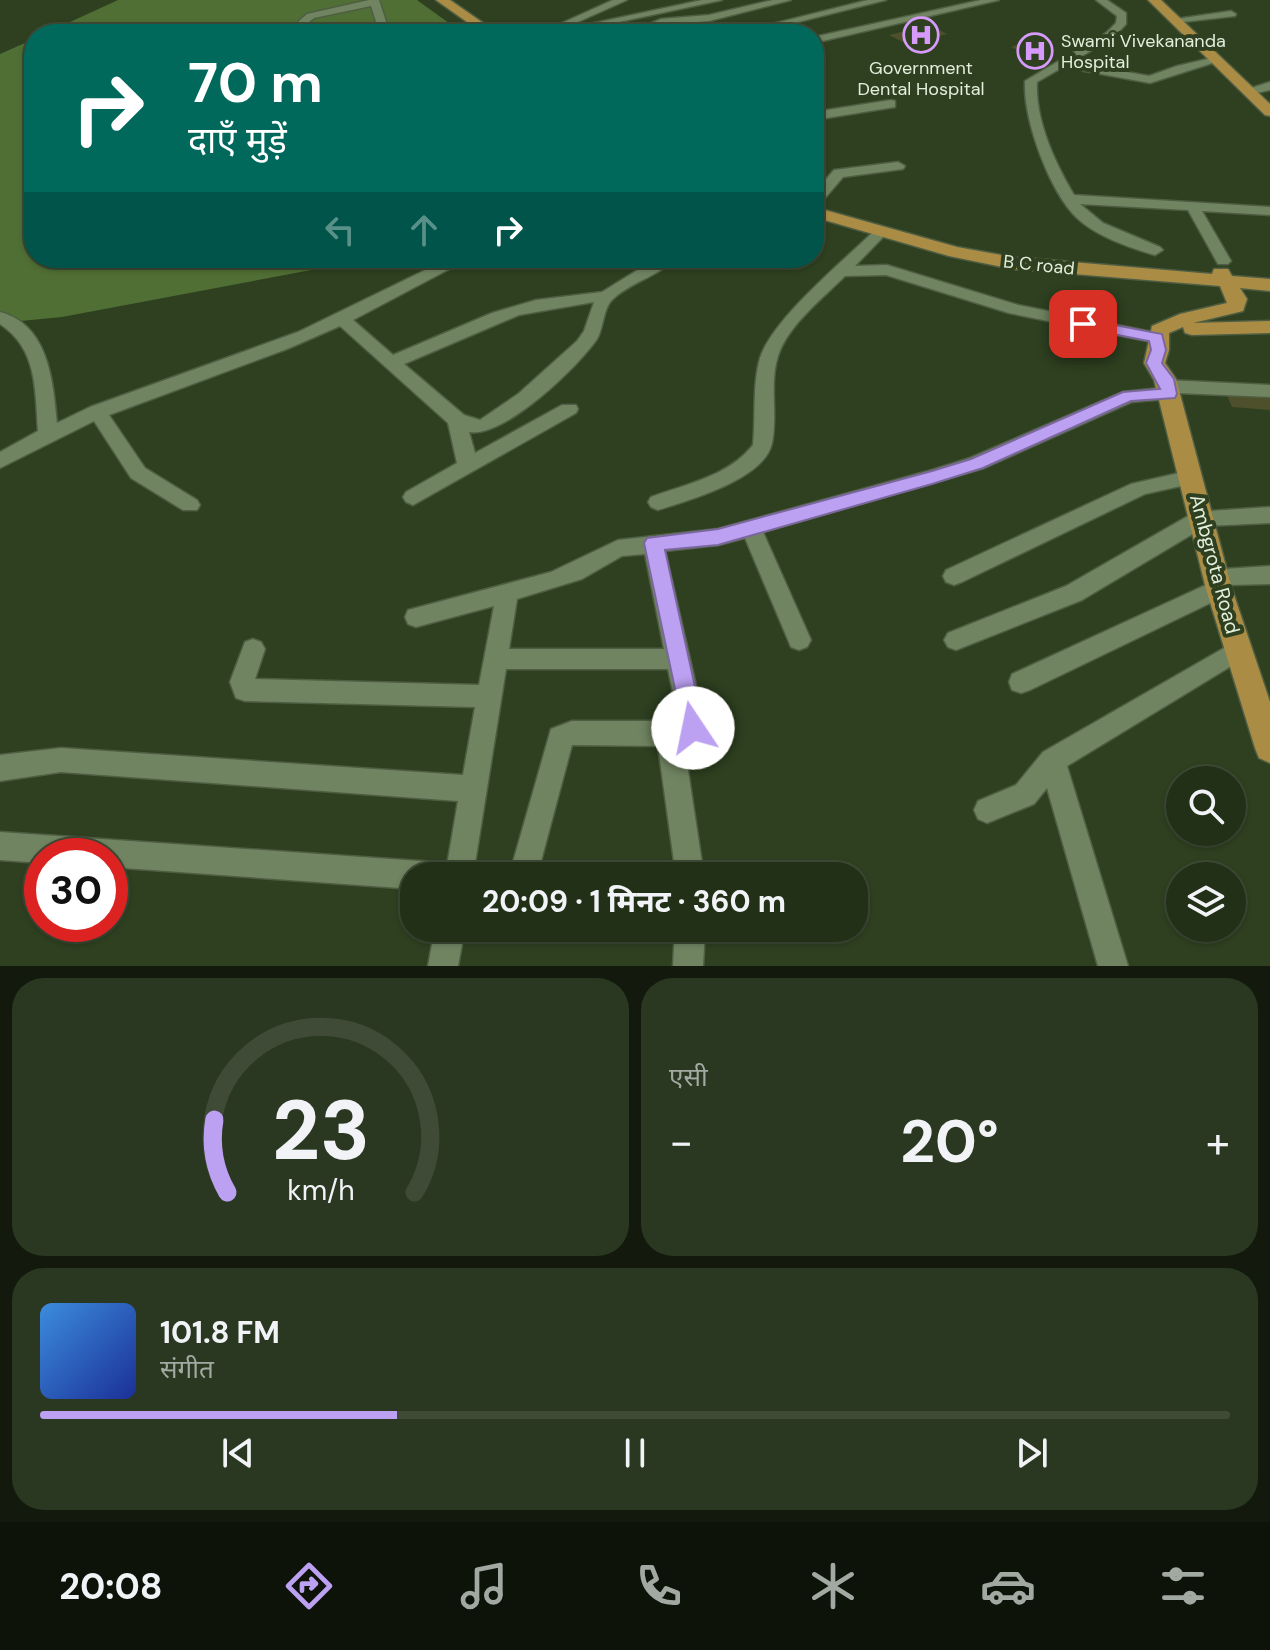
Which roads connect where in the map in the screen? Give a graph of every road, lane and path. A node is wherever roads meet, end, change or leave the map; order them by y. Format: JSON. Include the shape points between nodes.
{"nodes":[{"id":1,"x":431,"y":0,"type":"edge"},
{"id":2,"x":443,"y":0,"type":"edge"},
{"id":3,"x":622,"y":0,"type":"edge"},
{"id":4,"x":717,"y":0,"type":"edge"},
{"id":5,"x":786,"y":0,"type":"edge"},
{"id":6,"x":881,"y":0,"type":"edge"},
{"id":7,"x":994,"y":0,"type":"edge"},
{"id":8,"x":1101,"y":0,"type":"edge"},
{"id":9,"x":1154,"y":0,"type":"edge"},
{"id":10,"x":374,"y":1,"type":"edge"},
{"id":11,"x":765,"y":2,"type":"edge"},
{"id":12,"x":605,"y":5,"type":"junction"},
{"id":13,"x":1231,"y":14,"type":"dead end"},
{"id":14,"x":629,"y":18,"type":"junction"},
{"id":15,"x":796,"y":19,"type":"junction"},
{"id":16,"x":1174,"y":20,"type":"junction"},
{"id":17,"x":467,"y":21,"type":"junction"},
{"id":18,"x":304,"y":24,"type":"edge"},
{"id":19,"x":382,"y":24,"type":"edge"},
{"id":20,"x":470,"y":24,"type":"edge"},
{"id":21,"x":473,"y":24,"type":"edge"},
{"id":22,"x":569,"y":24,"type":"edge"},
{"id":23,"x":597,"y":24,"type":"edge"},
{"id":24,"x":639,"y":24,"type":"edge"},
{"id":25,"x":657,"y":24,"type":"edge"},
{"id":26,"x":781,"y":24,"type":"edge"},
{"id":27,"x":802,"y":24,"type":"edge"},
{"id":28,"x":824,"y":38,"type":"edge"},
{"id":29,"x":1216,"y":60,"type":"junction"},
{"id":30,"x":1061,"y":63,"type":"junction"},
{"id":31,"x":1270,"y":86,"type":"edge"},
{"id":32,"x":1248,"y":91,"type":"junction"},
{"id":33,"x":891,"y":104,"type":"dead end"},
{"id":34,"x":1270,"y":112,"type":"edge"},
{"id":35,"x":824,"y":114,"type":"edge"},
{"id":36,"x":898,"y":166,"type":"dead end"},
{"id":37,"x":824,"y":191,"type":"edge"},
{"id":38,"x":1071,"y":199,"type":"junction"},
{"id":39,"x":824,"y":206,"type":"edge"},
{"id":40,"x":1193,"y":207,"type":"junction"},
{"id":41,"x":1270,"y":211,"type":"edge"},
{"id":42,"x":824,"y":215,"type":"edge"},
{"id":43,"x":881,"y":232,"type":"junction"},
{"id":44,"x":1155,"y":250,"type":"dead end"},
{"id":45,"x":442,"y":268,"type":"edge"},
{"id":46,"x":652,"y":268,"type":"edge"},
{"id":47,"x":842,"y":271,"type":"junction"},
{"id":48,"x":1224,"y":272,"type":"junction"},
{"id":49,"x":1270,"y":276,"type":"edge"},
{"id":50,"x":1270,"y":285,"type":"edge"},
{"id":51,"x":606,"y":296,"type":"junction"},
{"id":52,"x":1236,"y":303,"type":"junction"},
{"id":53,"x":0,"y":317,"type":"edge"},
{"id":54,"x":341,"y":318,"type":"junction"},
{"id":55,"x":1270,"y":325,"type":"edge"},
{"id":56,"x":1161,"y":338,"type":"junction"},
{"id":57,"x":392,"y":362,"type":"junction"},
{"id":58,"x":1167,"y":386,"type":"junction"},
{"id":59,"x":1270,"y":391,"type":"edge"},
{"id":60,"x":569,"y":409,"type":"dead end"},
{"id":61,"x":97,"y":411,"type":"junction"},
{"id":62,"x":457,"y":420,"type":"junction"},
{"id":63,"x":48,"y":433,"type":"junction"},
{"id":64,"x":0,"y":461,"type":"edge"},
{"id":65,"x":468,"y":466,"type":"junction"},
{"id":66,"x":1192,"y":477,"type":"junction"},
{"id":67,"x":413,"y":497,"type":"dead end"},
{"id":68,"x":658,"y":502,"type":"dead end"},
{"id":69,"x":190,"y":505,"type":"dead end"},
{"id":70,"x":1270,"y":515,"type":"edge"},
{"id":71,"x":1202,"y":518,"type":"junction"},
{"id":72,"x":751,"y":528,"type":"junction"},
{"id":73,"x":653,"y":543,"type":"junction"},
{"id":74,"x":1270,"y":575,"type":"edge"},
{"id":75,"x":954,"y":576,"type":"dead end"},
{"id":76,"x":1218,"y":582,"type":"junction"},
{"id":77,"x":507,"y":593,"type":"junction"},
{"id":78,"x":416,"y":617,"type":"dead end"},
{"id":79,"x":799,"y":640,"type":"dead end"},
{"id":80,"x":956,"y":640,"type":"dead end"},
{"id":81,"x":253,"y":649,"type":"dead end"},
{"id":82,"x":1238,"y":650,"type":"junction"},
{"id":83,"x":496,"y":659,"type":"junction"},
{"id":84,"x":678,"y":659,"type":"junction"},
{"id":85,"x":1021,"y":682,"type":"dead end"},
{"id":86,"x":490,"y":696,"type":"junction"},
{"id":87,"x":672,"y":734,"type":"junction"},
{"id":88,"x":1270,"y":748,"type":"edge"},
{"id":89,"x":1052,"y":761,"type":"junction"},
{"id":90,"x":0,"y":768,"type":"edge"},
{"id":91,"x":475,"y":789,"type":"junction"},
{"id":92,"x":987,"y":810,"type":"dead end"},
{"id":93,"x":0,"y":846,"type":"edge"},
{"id":94,"x":462,"y":862,"type":"edge"},
{"id":95,"x":527,"y":862,"type":"edge"},
{"id":96,"x":688,"y":862,"type":"edge"},
{"id":97,"x":400,"y":874,"type":"edge"},
{"id":98,"x":447,"y":942,"type":"edge"},
{"id":99,"x":689,"y":942,"type":"edge"},
{"id":100,"x":443,"y":966,"type":"edge"},
{"id":101,"x":688,"y":966,"type":"edge"},
{"id":102,"x":1113,"y":966,"type":"edge"}],
"edges":[{"from":1,"to":17,"type":"main road"},
{"from":2,"to":17,"type":"main road"},
{"from":3,"to":12,"type":"street"},
{"from":4,"to":14,"type":"street"},
{"from":5,"to":11,"type":"street"},
{"from":6,"to":15,"type":"street"},
{"from":7,"to":28,"type":"street"},
{"from":8,"to":30,"type":"street","via":[[1122,15],[1121,24]]},
{"from":9,"to":16,"type":"main road"},
{"from":10,"to":18,"type":"street","via":[[311,16]]},
{"from":10,"to":19,"type":"street"},
{"from":11,"to":15,"type":"street"},
{"from":11,"to":25,"type":"street","via":[[709,18]]},
{"from":12,"to":14,"type":"street"},
{"from":12,"to":22,"type":"street"},
{"from":13,"to":16,"type":"street"},
{"from":14,"to":23,"type":"street"},
{"from":14,"to":24,"type":"street"},
{"from":15,"to":26,"type":"street"},
{"from":15,"to":27,"type":"street"},
{"from":16,"to":29,"type":"main road"},
{"from":17,"to":20,"type":"main road"},
{"from":17,"to":21,"type":"main road"},
{"from":29,"to":30,"type":"street","via":[[1150,80]]},
{"from":29,"to":32,"type":"main road"},
{"from":30,"to":38,"type":"street","via":[[1036,77],[1029,89],[1040,136]]},
{"from":31,"to":32,"type":"street"},
{"from":32,"to":34,"type":"main road"},
{"from":33,"to":35,"type":"street"},
{"from":36,"to":37,"type":"street","via":[[839,173]]},
{"from":38,"to":40,"type":"street"},
{"from":38,"to":44,"type":"street","via":[[1087,218]]},
{"from":39,"to":48,"type":"main road","via":[[949,241],[1019,254]]},
{"from":40,"to":41,"type":"street"},
{"from":40,"to":48,"type":"street"},
{"from":42,"to":43,"type":"main road","name":"B C road"},
{"from":43,"to":47,"type":"street"},
{"from":43,"to":48,"type":"main road","name":"B C road","via":[[1012,263]]},
{"from":45,"to":54,"type":"street"},
{"from":46,"to":51,"type":"street"},
{"from":47,"to":56,"type":"street","via":[[887,270],[1015,309]]},
{"from":47,"to":68,"type":"street","via":[[773,348],[757,455],[739,470]]},
{"from":48,"to":49,"type":"main road"},
{"from":48,"to":50,"type":"main road","name":"B C road"},
{"from":48,"to":52,"type":"main road"},
{"from":51,"to":57,"type":"street","via":[[514,311]]},
{"from":51,"to":62,"type":"street","via":[[593,332],[580,349],[501,416],[475,427]]},
{"from":52,"to":55,"type":"main road"},
{"from":52,"to":56,"type":"main road","via":[[1228,311],[1187,318]]},
{"from":53,"to":63,"type":"street","via":[[25,333],[39,355]]},
{"from":54,"to":57,"type":"street"},
{"from":54,"to":61,"type":"street","via":[[279,346]]},
{"from":55,"to":56,"type":"main road","via":[[1197,329]]},
{"from":56,"to":58,"type":"main road","name":"Ambgrota Road","via":[[1154,363]]},
{"from":57,"to":62,"type":"street"},
{"from":58,"to":59,"type":"street"},
{"from":58,"to":66,"type":"main road","name":"Ambgrota Road"},
{"from":58,"to":72,"type":"street","via":[[1129,396],[977,463]]},
{"from":60,"to":65,"type":"street"},
{"from":61,"to":63,"type":"street"},
{"from":61,"to":69,"type":"street","via":[[138,473]]},
{"from":62,"to":65,"type":"street"},
{"from":63,"to":64,"type":"street"},
{"from":65,"to":67,"type":"street"},
{"from":66,"to":71,"type":"main road","name":"Ambgrota Road"},
{"from":66,"to":75,"type":"street","via":[[1138,489]]},
{"from":70,"to":71,"type":"street"},
{"from":71,"to":76,"type":"main road","name":"Ambgrota Road"},
{"from":71,"to":80,"type":"street","via":[[1074,593]]},
{"from":72,"to":73,"type":"street"},
{"from":72,"to":79,"type":"street"},
{"from":73,"to":77,"type":"street","via":[[618,548],[574,573]]},
{"from":73,"to":84,"type":"street"},
{"from":74,"to":76,"type":"street"},
{"from":76,"to":82,"type":"main road","name":"Ambgrota Road"},
{"from":76,"to":85,"type":"street"},
{"from":77,"to":78,"type":"street"},
{"from":77,"to":83,"type":"street"},
{"from":81,"to":86,"type":"street","via":[[242,682],[245,690]]},
{"from":82,"to":88,"type":"main road","name":"Ambgrota Road"},
{"from":82,"to":89,"type":"street"},
{"from":83,"to":84,"type":"street"},
{"from":83,"to":86,"type":"street"},
{"from":84,"to":87,"type":"street","via":[[693,728]]},
{"from":86,"to":91,"type":"street"},
{"from":87,"to":95,"type":"street","via":[[560,737]]},
{"from":87,"to":96,"type":"street"},
{"from":89,"to":92,"type":"street","via":[[1025,795]]},
{"from":89,"to":102,"type":"street"},
{"from":90,"to":91,"type":"street","via":[[61,760]]},
{"from":91,"to":94,"type":"street"},
{"from":93,"to":97,"type":"street"},
{"from":98,"to":100,"type":"street"},
{"from":99,"to":101,"type":"street"}]}
